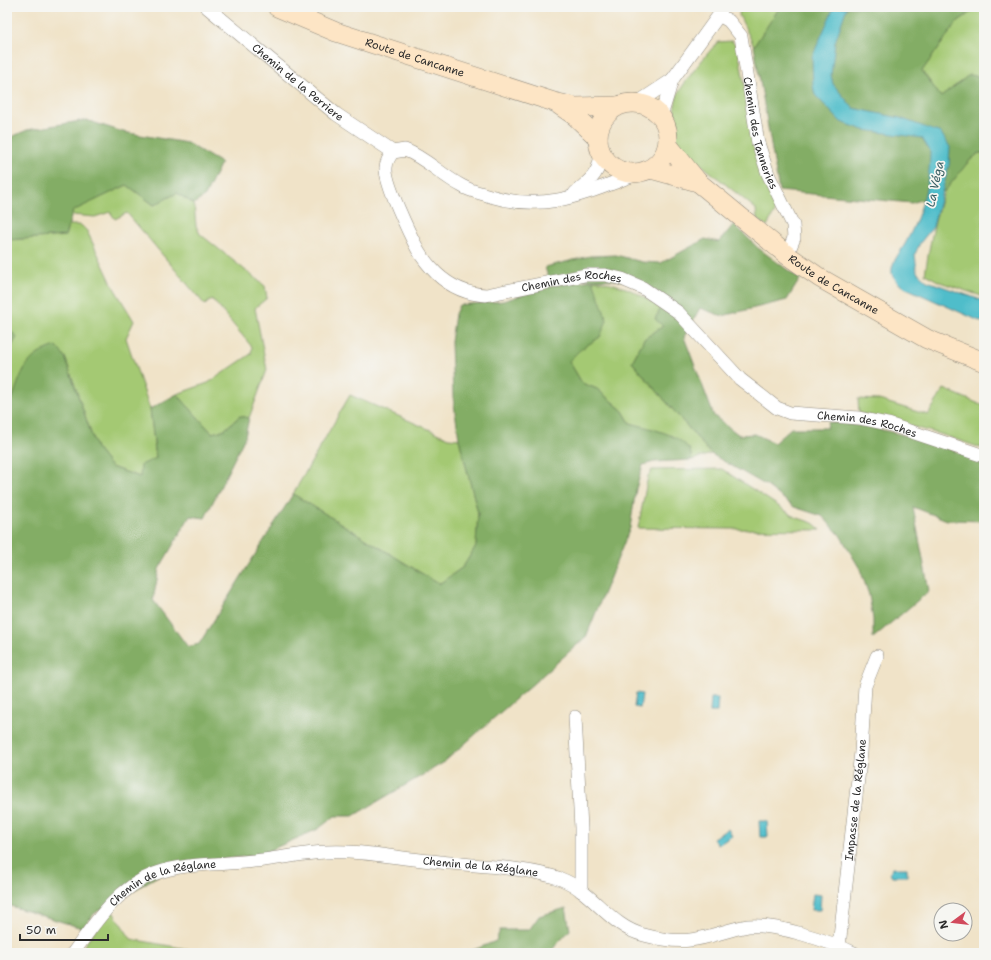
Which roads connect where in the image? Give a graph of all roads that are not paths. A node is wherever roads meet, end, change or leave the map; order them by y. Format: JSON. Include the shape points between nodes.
{"nodes":[{"id":1,"x":207,"y":7,"type":"edge"},
{"id":2,"x":277,"y":7,"type":"edge"},
{"id":3,"x":721,"y":11,"type":"edge"},
{"id":4,"x":672,"y":80,"type":"junction"},
{"id":5,"x":554,"y":102,"type":"junction"},
{"id":6,"x":637,"y":103,"type":"junction"},
{"id":7,"x":617,"y":106,"type":"junction"},
{"id":8,"x":662,"y":116,"type":"junction"},
{"id":9,"x":668,"y":145,"type":"junction"},
{"id":10,"x":599,"y":146,"type":"junction"},
{"id":11,"x":393,"y":152,"type":"junction"},
{"id":12,"x":644,"y":171,"type":"junction"},
{"id":13,"x":698,"y":182,"type":"junction"},
{"id":14,"x":570,"y":198,"type":"junction"},
{"id":15,"x":787,"y":255,"type":"junction"},
{"id":16,"x":984,"y":362,"type":"edge"},
{"id":17,"x":984,"y":456,"type":"edge"},
{"id":18,"x":877,"y":656,"type":"dead end"},
{"id":19,"x":575,"y":717,"type":"dead end"},
{"id":20,"x":581,"y":890,"type":"junction"},
{"id":21,"x":839,"y":946,"type":"junction"},
{"id":22,"x":73,"y":953,"type":"edge"},
{"id":23,"x":854,"y":953,"type":"edge"}],
"edges":[{"from":1,"to":11,"type":"street","name":"Chemin de la Perriere","via":[[336,114]]},
{"from":2,"to":5,"type":"main road","name":"Route de Cancanne","via":[[336,32]]},
{"from":3,"to":4,"type":"street"},
{"from":3,"to":15,"type":"street","name":"Chemin des Tanneries","via":[[741,36],[758,143],[768,174],[793,225],[794,238]]},
{"from":4,"to":6,"type":"street"},
{"from":4,"to":8,"type":"street"},
{"from":5,"to":7,"type":"main road","name":"Route de Cancanne","via":[[575,107]]},
{"from":5,"to":10,"type":"main road","name":"Route de Cancanne","via":[[575,116]]},
{"from":6,"to":7,"type":"main road"},
{"from":6,"to":8,"type":"main road","via":[[651,107]]},
{"from":7,"to":10,"type":"main road","via":[[607,114],[600,126]]},
{"from":8,"to":9,"type":"main road","via":[[666,125]]},
{"from":9,"to":12,"type":"main road","via":[[662,159]]},
{"from":9,"to":13,"type":"main road","name":"Route de Cancanne"},
{"from":10,"to":12,"type":"main road","via":[[610,165],[622,172]]},
{"from":10,"to":14,"type":"street","via":[[600,166],[594,176]]},
{"from":11,"to":14,"type":"street","via":[[401,149],[409,151],[462,187],[496,198],[530,203]]},
{"from":11,"to":17,"type":"street","name":"Chemin des Roches","via":[[386,163],[387,176],[418,250],[428,265],[455,288],[486,295],[585,275],[605,275],[622,279],[643,288],[678,312],[740,379],[777,408],[790,413],[859,418],[888,424]]},
{"from":12,"to":13,"type":"main road","name":"Route de Cancanne"},
{"from":12,"to":14,"type":"street"},
{"from":13,"to":15,"type":"main road","name":"Route de Cancanne"},
{"from":15,"to":16,"type":"main road","name":"Route de Cancanne","via":[[820,278],[927,339]]},
{"from":18,"to":21,"type":"street","name":"Impasse de la Réglane","via":[[864,686],[861,752]]},
{"from":19,"to":20,"type":"street","via":[[581,828]]},
{"from":20,"to":21,"type":"street","name":"Chemin de la Réglane","via":[[622,926],[642,935],[678,941],[762,926]]},
{"from":20,"to":22,"type":"street","name":"Chemin de la Réglane","via":[[560,879],[535,872],[344,852],[188,866],[154,874],[128,889],[99,917]]},
{"from":21,"to":23,"type":"street","name":"Chemin de la Réglane"}]}
